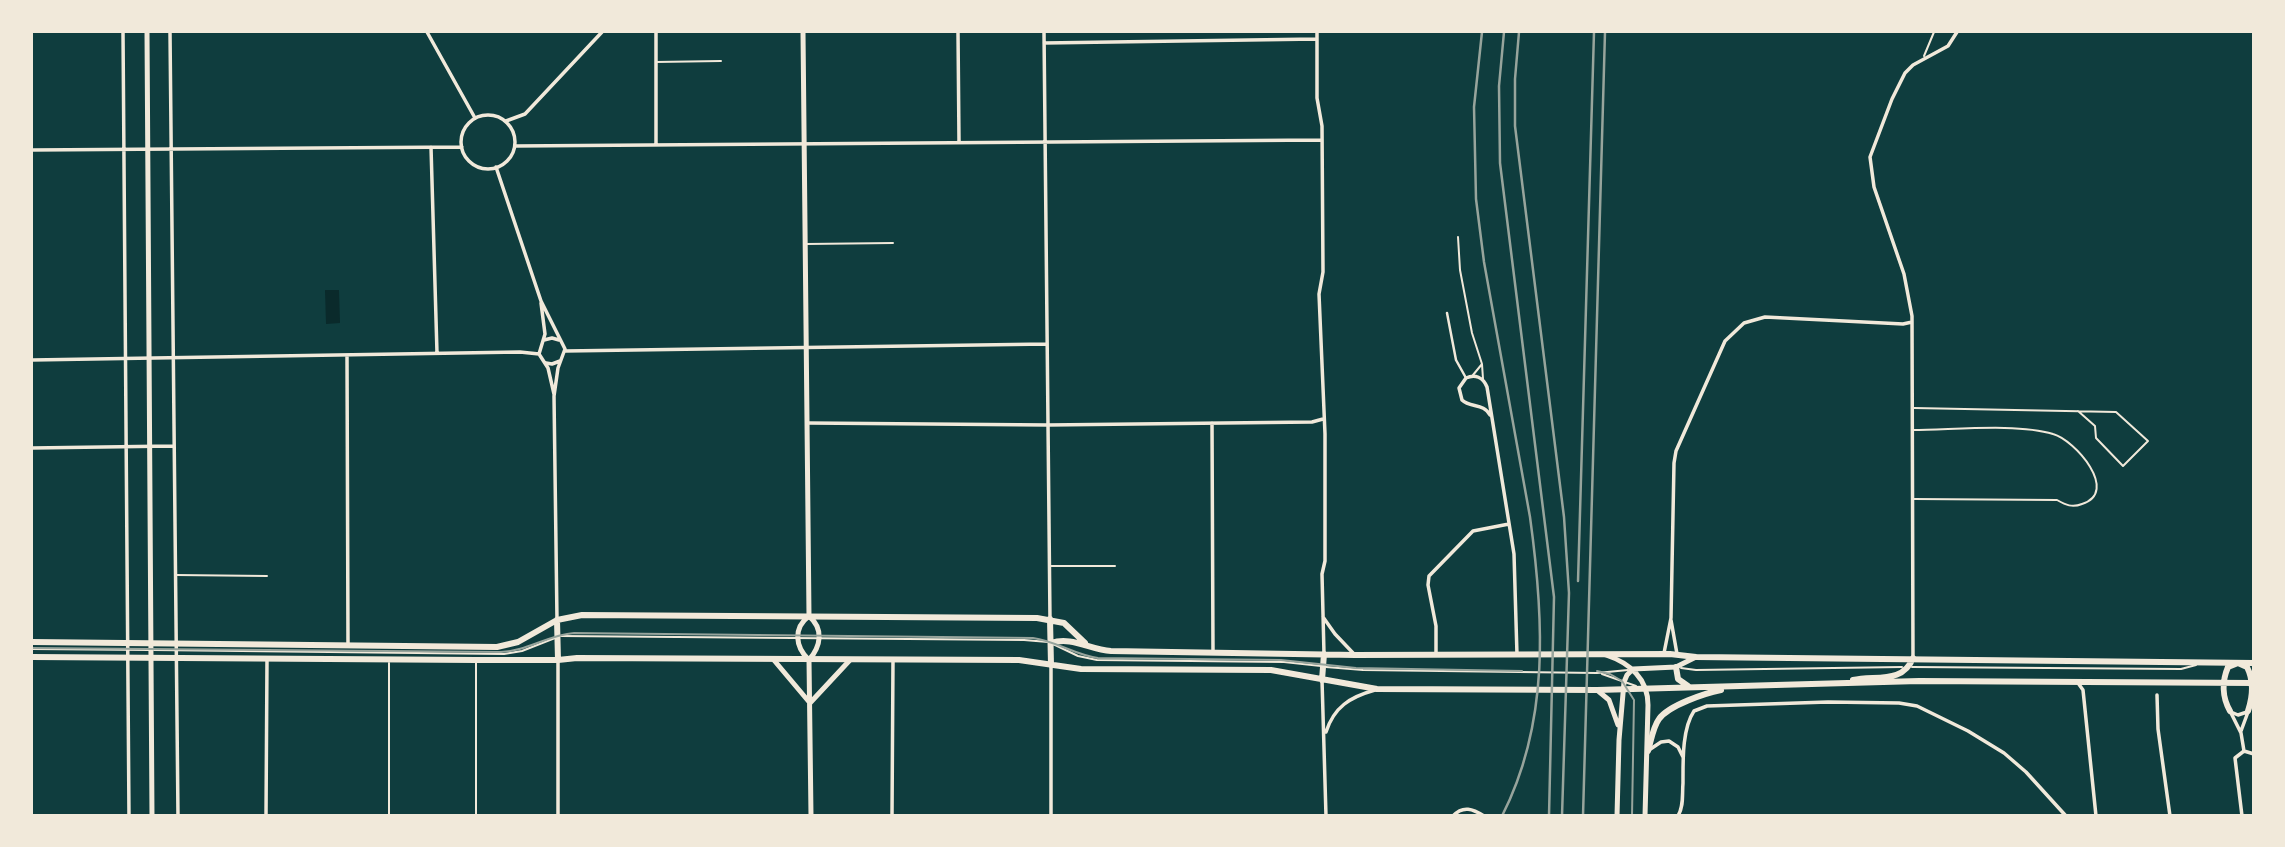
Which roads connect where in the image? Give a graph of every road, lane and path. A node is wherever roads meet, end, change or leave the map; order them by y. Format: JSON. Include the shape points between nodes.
{"nodes":[{"id":1,"x":123,"y":32,"type":"edge"},
{"id":2,"x":147,"y":32,"type":"edge"},
{"id":3,"x":170,"y":32,"type":"edge"},
{"id":4,"x":427,"y":32,"type":"edge"},
{"id":5,"x":602,"y":32,"type":"edge"},
{"id":6,"x":656,"y":32,"type":"edge"},
{"id":7,"x":803,"y":32,"type":"edge"},
{"id":8,"x":958,"y":32,"type":"edge"},
{"id":9,"x":1044,"y":32,"type":"edge"},
{"id":10,"x":1317,"y":32,"type":"edge"},
{"id":11,"x":1934,"y":32,"type":"edge"},
{"id":12,"x":1957,"y":32,"type":"edge"},
{"id":13,"x":1317,"y":39,"type":"junction"},
{"id":14,"x":1044,"y":43,"type":"junction"},
{"id":15,"x":1923,"y":59,"type":"junction"},
{"id":16,"x":721,"y":61,"type":"dead end"},
{"id":17,"x":656,"y":62,"type":"junction"},
{"id":18,"x":475,"y":118,"type":"junction"},
{"id":19,"x":506,"y":121,"type":"junction"},
{"id":20,"x":1322,"y":140,"type":"junction"},
{"id":21,"x":960,"y":142,"type":"junction"},
{"id":22,"x":1045,"y":142,"type":"junction"},
{"id":23,"x":804,"y":144,"type":"junction"},
{"id":24,"x":656,"y":145,"type":"junction"},
{"id":25,"x":462,"y":146,"type":"junction"},
{"id":26,"x":515,"y":146,"type":"junction"},
{"id":27,"x":430,"y":147,"type":"junction"},
{"id":28,"x":123,"y":149,"type":"junction"},
{"id":29,"x":148,"y":149,"type":"junction"},
{"id":30,"x":170,"y":149,"type":"junction"},
{"id":31,"x":32,"y":150,"type":"edge"},
{"id":32,"x":496,"y":167,"type":"junction"},
{"id":33,"x":1458,"y":237,"type":"dead end"},
{"id":34,"x":893,"y":243,"type":"dead end"},
{"id":35,"x":805,"y":244,"type":"junction"},
{"id":36,"x":541,"y":301,"type":"junction"},
{"id":37,"x":1447,"y":313,"type":"dead end"},
{"id":38,"x":1912,"y":322,"type":"junction"},
{"id":39,"x":544,"y":341,"type":"junction"},
{"id":40,"x":561,"y":341,"type":"junction"},
{"id":41,"x":1047,"y":344,"type":"junction"},
{"id":42,"x":806,"y":348,"type":"junction"},
{"id":43,"x":565,"y":351,"type":"junction"},
{"id":44,"x":437,"y":354,"type":"junction"},
{"id":45,"x":539,"y":354,"type":"junction"},
{"id":46,"x":346,"y":356,"type":"junction"},
{"id":47,"x":149,"y":358,"type":"junction"},
{"id":48,"x":172,"y":358,"type":"junction"},
{"id":49,"x":126,"y":359,"type":"junction"},
{"id":50,"x":32,"y":360,"type":"edge"},
{"id":51,"x":560,"y":361,"type":"junction"},
{"id":52,"x":546,"y":362,"type":"junction"},
{"id":53,"x":1482,"y":364,"type":"junction"},
{"id":54,"x":1468,"y":377,"type":"junction"},
{"id":55,"x":1483,"y":380,"type":"junction"},
{"id":56,"x":554,"y":396,"type":"junction"},
{"id":57,"x":1913,"y":408,"type":"junction"},
{"id":58,"x":2078,"y":411,"type":"junction"},
{"id":59,"x":1490,"y":415,"type":"junction"},
{"id":60,"x":1324,"y":419,"type":"junction"},
{"id":61,"x":807,"y":423,"type":"junction"},
{"id":62,"x":1212,"y":423,"type":"junction"},
{"id":63,"x":1048,"y":425,"type":"junction"},
{"id":64,"x":1913,"y":430,"type":"junction"},
{"id":65,"x":149,"y":446,"type":"junction"},
{"id":66,"x":173,"y":446,"type":"junction"},
{"id":67,"x":127,"y":447,"type":"junction"},
{"id":68,"x":32,"y":448,"type":"edge"},
{"id":69,"x":1913,"y":499,"type":"junction"},
{"id":70,"x":1509,"y":524,"type":"junction"},
{"id":71,"x":1050,"y":566,"type":"junction"},
{"id":72,"x":1115,"y":566,"type":"dead end"},
{"id":73,"x":175,"y":575,"type":"junction"},
{"id":74,"x":267,"y":576,"type":"dead end"},
{"id":75,"x":809,"y":616,"type":"junction"},
{"id":76,"x":1322,"y":616,"type":"junction"},
{"id":77,"x":1671,"y":618,"type":"junction"},
{"id":78,"x":1050,"y":619,"type":"junction"},
{"id":79,"x":557,"y":620,"type":"junction"},
{"id":80,"x":557,"y":637,"type":"junction"},
{"id":81,"x":797,"y":637,"type":"junction"},
{"id":82,"x":820,"y":638,"type":"junction"},
{"id":83,"x":32,"y":642,"type":"edge"},
{"id":84,"x":1051,"y":643,"type":"junction"},
{"id":85,"x":348,"y":645,"type":"junction"},
{"id":86,"x":128,"y":646,"type":"junction"},
{"id":87,"x":1092,"y":648,"type":"junction"},
{"id":88,"x":32,"y":649,"type":"edge"},
{"id":89,"x":151,"y":650,"type":"junction"},
{"id":90,"x":176,"y":650,"type":"junction"},
{"id":91,"x":1213,"y":653,"type":"junction"},
{"id":92,"x":1324,"y":654,"type":"junction"},
{"id":93,"x":1600,"y":654,"type":"junction"},
{"id":94,"x":1664,"y":654,"type":"junction"},
{"id":95,"x":1677,"y":654,"type":"junction"},
{"id":96,"x":1355,"y":655,"type":"junction"},
{"id":97,"x":1436,"y":655,"type":"junction"},
{"id":98,"x":1517,"y":655,"type":"junction"},
{"id":99,"x":1696,"y":656,"type":"junction"},
{"id":100,"x":32,"y":657,"type":"edge"},
{"id":101,"x":128,"y":658,"type":"junction"},
{"id":102,"x":1913,"y":658,"type":"junction"},
{"id":103,"x":268,"y":659,"type":"junction"},
{"id":104,"x":773,"y":659,"type":"junction"},
{"id":105,"x":389,"y":660,"type":"junction"},
{"id":106,"x":476,"y":660,"type":"junction"},
{"id":107,"x":558,"y":660,"type":"junction"},
{"id":108,"x":809,"y":660,"type":"junction"},
{"id":109,"x":849,"y":660,"type":"junction"},
{"id":110,"x":893,"y":660,"type":"junction"},
{"id":111,"x":2207,"y":662,"type":"junction"},
{"id":112,"x":2238,"y":663,"type":"junction"},
{"id":113,"x":2253,"y":663,"type":"edge"},
{"id":114,"x":1051,"y":665,"type":"junction"},
{"id":115,"x":1323,"y":666,"type":"junction"},
{"id":116,"x":1676,"y":667,"type":"junction"},
{"id":117,"x":1908,"y":667,"type":"junction"},
{"id":118,"x":1633,"y":669,"type":"junction"},
{"id":119,"x":1597,"y":673,"type":"junction"},
{"id":120,"x":1322,"y":680,"type":"junction"},
{"id":121,"x":2076,"y":682,"type":"junction"},
{"id":122,"x":2224,"y":683,"type":"junction"},
{"id":123,"x":2253,"y":683,"type":"edge"},
{"id":124,"x":1834,"y":684,"type":"junction"},
{"id":125,"x":1624,"y":686,"type":"junction"},
{"id":126,"x":1751,"y":686,"type":"junction"},
{"id":127,"x":1690,"y":688,"type":"junction"},
{"id":128,"x":1377,"y":689,"type":"junction"},
{"id":129,"x":1646,"y":689,"type":"junction"},
{"id":130,"x":1597,"y":690,"type":"junction"},
{"id":131,"x":2157,"y":695,"type":"dead end"},
{"id":132,"x":810,"y":703,"type":"junction"},
{"id":133,"x":2248,"y":710,"type":"junction"},
{"id":134,"x":2230,"y":711,"type":"junction"},
{"id":135,"x":2241,"y":733,"type":"junction"},
{"id":136,"x":1325,"y":734,"type":"junction"},
{"id":137,"x":1619,"y":740,"type":"junction"},
{"id":138,"x":1647,"y":751,"type":"junction"},
{"id":139,"x":2244,"y":751,"type":"junction"},
{"id":140,"x":2253,"y":754,"type":"edge"},
{"id":141,"x":1683,"y":758,"type":"junction"},
{"id":142,"x":129,"y":816,"type":"edge"},
{"id":143,"x":152,"y":816,"type":"edge"},
{"id":144,"x":178,"y":816,"type":"edge"},
{"id":145,"x":266,"y":816,"type":"edge"},
{"id":146,"x":389,"y":816,"type":"edge"},
{"id":147,"x":476,"y":816,"type":"edge"},
{"id":148,"x":558,"y":816,"type":"edge"},
{"id":149,"x":811,"y":816,"type":"edge"},
{"id":150,"x":892,"y":816,"type":"edge"},
{"id":151,"x":1051,"y":816,"type":"edge"},
{"id":152,"x":1326,"y":816,"type":"edge"},
{"id":153,"x":1453,"y":816,"type":"edge"},
{"id":154,"x":1484,"y":816,"type":"edge"},
{"id":155,"x":1617,"y":816,"type":"edge"},
{"id":156,"x":1645,"y":816,"type":"edge"},
{"id":157,"x":1678,"y":816,"type":"edge"},
{"id":158,"x":2066,"y":816,"type":"edge"},
{"id":159,"x":2096,"y":816,"type":"edge"},
{"id":160,"x":2170,"y":816,"type":"edge"},
{"id":161,"x":2242,"y":816,"type":"edge"}],
"edges":[{"from":1,"to":28,"type":"street"},
{"from":2,"to":29,"type":"main road"},
{"from":3,"to":30,"type":"street"},
{"from":4,"to":18,"type":"street"},
{"from":5,"to":19,"type":"street","via":[[525,114]]},
{"from":6,"to":17,"type":"street"},
{"from":7,"to":23,"type":"main road"},
{"from":8,"to":21,"type":"street"},
{"from":9,"to":14,"type":"street"},
{"from":10,"to":13,"type":"street"},
{"from":11,"to":15,"type":"lane"},
{"from":12,"to":15,"type":"street","via":[[1948,46]]},
{"from":13,"to":14,"type":"street"},
{"from":13,"to":20,"type":"street"},
{"from":14,"to":22,"type":"street"},
{"from":15,"to":38,"type":"street","via":[[1905,73],[1897,87],[1870,158],[1874,187],[1904,274]]},
{"from":16,"to":17,"type":"lane"},
{"from":17,"to":24,"type":"street"},
{"from":18,"to":19,"type":"street","via":[[493,115]]},
{"from":18,"to":25,"type":"street","via":[[464,129]]},
{"from":19,"to":26,"type":"street"},
{"from":20,"to":22,"type":"street"},
{"from":20,"to":60,"type":"street","via":[[1319,317]]},
{"from":21,"to":22,"type":"street"},
{"from":21,"to":23,"type":"street"},
{"from":22,"to":41,"type":"street"},
{"from":23,"to":24,"type":"street"},
{"from":23,"to":35,"type":"main road"},
{"from":24,"to":26,"type":"street"},
{"from":25,"to":27,"type":"street"},
{"from":25,"to":32,"type":"street","via":[[477,166]]},
{"from":26,"to":32,"type":"street","via":[[507,161]]},
{"from":27,"to":30,"type":"street"},
{"from":27,"to":44,"type":"street"},
{"from":28,"to":29,"type":"street"},
{"from":28,"to":31,"type":"street"},
{"from":28,"to":49,"type":"street"},
{"from":29,"to":30,"type":"street"},
{"from":29,"to":47,"type":"main road"},
{"from":30,"to":48,"type":"street"},
{"from":32,"to":36,"type":"street"},
{"from":33,"to":53,"type":"lane","via":[[1460,271]]},
{"from":34,"to":35,"type":"lane"},
{"from":35,"to":42,"type":"main road"},
{"from":36,"to":39,"type":"street"},
{"from":36,"to":40,"type":"street"},
{"from":37,"to":54,"type":"street","via":[[1456,360]]},
{"from":38,"to":57,"type":"street"},
{"from":38,"to":77,"type":"street","via":[[1765,317],[1744,323],[1727,337],[1675,456]]},
{"from":39,"to":40,"type":"street"},
{"from":39,"to":45,"type":"street"},
{"from":40,"to":43,"type":"street"},
{"from":41,"to":42,"type":"street"},
{"from":41,"to":63,"type":"street"},
{"from":42,"to":43,"type":"street"},
{"from":42,"to":61,"type":"main road"},
{"from":43,"to":51,"type":"street"},
{"from":44,"to":45,"type":"street"},
{"from":44,"to":46,"type":"street"},
{"from":45,"to":52,"type":"street"},
{"from":46,"to":48,"type":"street"},
{"from":46,"to":85,"type":"street"},
{"from":47,"to":48,"type":"street"},
{"from":47,"to":49,"type":"street"},
{"from":47,"to":65,"type":"main road"},
{"from":48,"to":66,"type":"street"},
{"from":49,"to":50,"type":"street"},
{"from":49,"to":67,"type":"street"},
{"from":51,"to":52,"type":"street"},
{"from":51,"to":56,"type":"street"},
{"from":52,"to":56,"type":"street"},
{"from":53,"to":54,"type":"lane"},
{"from":53,"to":55,"type":"lane"},
{"from":54,"to":55,"type":"street"},
{"from":54,"to":59,"type":"street","via":[[1459,388],[1462,400],[1487,409]]},
{"from":55,"to":59,"type":"street"},
{"from":56,"to":79,"type":"street"},
{"from":57,"to":58,"type":"lane"},
{"from":57,"to":64,"type":"street"},
{"from":58,"to":58,"type":"lane","via":[[2095,426],[2096,438],[2123,466],[2148,441],[2116,412]]},
{"from":59,"to":70,"type":"street"},
{"from":60,"to":62,"type":"street"},
{"from":60,"to":76,"type":"street"},
{"from":61,"to":63,"type":"street"},
{"from":61,"to":75,"type":"main road"},
{"from":62,"to":63,"type":"street"},
{"from":62,"to":91,"type":"street"},
{"from":63,"to":71,"type":"street"},
{"from":64,"to":69,"type":"street"},
{"from":64,"to":69,"type":"lane","via":[[2009,429],[2056,435],[2091,467],[2097,487],[2090,502],[2071,506],[2057,500]]},
{"from":65,"to":66,"type":"street"},
{"from":65,"to":67,"type":"street"},
{"from":65,"to":89,"type":"main road"},
{"from":66,"to":73,"type":"street"},
{"from":67,"to":68,"type":"street"},
{"from":67,"to":86,"type":"street"},
{"from":69,"to":102,"type":"street"},
{"from":70,"to":97,"type":"street","via":[[1473,531],[1429,576]]},
{"from":70,"to":98,"type":"street"},
{"from":71,"to":72,"type":"lane"},
{"from":71,"to":78,"type":"street"},
{"from":73,"to":74,"type":"lane"},
{"from":73,"to":90,"type":"street"},
{"from":75,"to":78,"type":"main road"},
{"from":75,"to":79,"type":"main road","via":[[582,615]]},
{"from":75,"to":81,"type":"main road"},
{"from":75,"to":82,"type":"main road"},
{"from":76,"to":92,"type":"street"},
{"from":76,"to":96,"type":"street"},
{"from":77,"to":94,"type":"street"},
{"from":77,"to":95,"type":"street"},
{"from":78,"to":84,"type":"main road"},
{"from":78,"to":87,"type":"main road","via":[[1068,625]]},
{"from":79,"to":80,"type":"main road"},
{"from":79,"to":85,"type":"main road","via":[[504,646]]},
{"from":80,"to":81,"type":"lane"},
{"from":80,"to":90,"type":"lane","via":[[504,654]]},
{"from":80,"to":107,"type":"main road"},
{"from":81,"to":82,"type":"lane"},
{"from":81,"to":108,"type":"main road"},
{"from":82,"to":84,"type":"lane"},
{"from":82,"to":108,"type":"main road"},
{"from":83,"to":86,"type":"main road"},
{"from":84,"to":87,"type":"main road","via":[[1068,640]]},
{"from":84,"to":114,"type":"main road"},
{"from":84,"to":115,"type":"lane","via":[[1092,659]]},
{"from":85,"to":90,"type":"main road"},
{"from":86,"to":88,"type":"lane"},
{"from":86,"to":89,"type":"main road"},
{"from":86,"to":101,"type":"street"},
{"from":87,"to":91,"type":"main road"},
{"from":89,"to":90,"type":"main road"},
{"from":89,"to":90,"type":"main road"},
{"from":89,"to":101,"type":"main road"},
{"from":89,"to":143,"type":"main road"},
{"from":90,"to":103,"type":"main road"},
{"from":90,"to":144,"type":"street"},
{"from":91,"to":92,"type":"main road"},
{"from":92,"to":96,"type":"main road"},
{"from":92,"to":115,"type":"main road"},
{"from":93,"to":94,"type":"main road"},
{"from":93,"to":98,"type":"main road"},
{"from":93,"to":118,"type":"main road"},
{"from":94,"to":95,"type":"main road"},
{"from":95,"to":99,"type":"main road"},
{"from":95,"to":116,"type":"main road"},
{"from":96,"to":97,"type":"main road"},
{"from":97,"to":98,"type":"main road"},
{"from":99,"to":102,"type":"main road"},
{"from":99,"to":116,"type":"main road"},
{"from":100,"to":101,"type":"main road"},
{"from":101,"to":142,"type":"street"},
{"from":102,"to":111,"type":"main road"},
{"from":102,"to":117,"type":"main road"},
{"from":103,"to":105,"type":"main road"},
{"from":103,"to":145,"type":"street"},
{"from":104,"to":107,"type":"main road"},
{"from":104,"to":108,"type":"main road"},
{"from":104,"to":132,"type":"main road"},
{"from":105,"to":106,"type":"main road"},
{"from":105,"to":146,"type":"lane"},
{"from":106,"to":107,"type":"main road"},
{"from":106,"to":147,"type":"lane"},
{"from":107,"to":148,"type":"street"},
{"from":108,"to":109,"type":"main road"},
{"from":108,"to":132,"type":"main road"},
{"from":109,"to":110,"type":"main road"},
{"from":109,"to":132,"type":"main road"},
{"from":110,"to":114,"type":"main road","via":[[1019,660]]},
{"from":110,"to":150,"type":"street"},
{"from":111,"to":112,"type":"main road"},
{"from":111,"to":117,"type":"lane","via":[[2181,669]]},
{"from":112,"to":113,"type":"main road"},
{"from":112,"to":122,"type":"main road","via":[[2227,669]]},
{"from":112,"to":123,"type":"main road","via":[[2247,667]]},
{"from":114,"to":120,"type":"main road","via":[[1272,670]]},
{"from":114,"to":151,"type":"street"},
{"from":115,"to":119,"type":"lane"},
{"from":115,"to":120,"type":"main road"},
{"from":116,"to":117,"type":"lane"},
{"from":116,"to":118,"type":"main road"},
{"from":116,"to":127,"type":"main road","via":[[1678,678]]},
{"from":117,"to":124,"type":"main road","via":[[1891,677]]},
{"from":118,"to":119,"type":"lane"},
{"from":118,"to":125,"type":"main road"},
{"from":118,"to":129,"type":"main road"},
{"from":119,"to":125,"type":"lane"},
{"from":120,"to":128,"type":"main road"},
{"from":120,"to":136,"type":"street"},
{"from":121,"to":122,"type":"main road"},
{"from":121,"to":124,"type":"main road"},
{"from":121,"to":159,"type":"street","via":[[2083,690]]},
{"from":122,"to":123,"type":"main road"},
{"from":122,"to":134,"type":"main road"},
{"from":123,"to":133,"type":"main road"},
{"from":124,"to":126,"type":"main road"},
{"from":125,"to":129,"type":"main road"},
{"from":125,"to":130,"type":"main road"},
{"from":125,"to":137,"type":"main road"},
{"from":126,"to":127,"type":"main road"},
{"from":126,"to":138,"type":"main road","via":[[1708,693],[1670,710],[1657,722]]},
{"from":127,"to":129,"type":"main road"},
{"from":128,"to":130,"type":"main road"},
{"from":128,"to":136,"type":"street","via":[[1344,703]]},
{"from":129,"to":138,"type":"main road"},
{"from":130,"to":137,"type":"main road","via":[[1613,708]]},
{"from":131,"to":160,"type":"street"},
{"from":132,"to":149,"type":"main road"},
{"from":133,"to":134,"type":"street","via":[[2240,715]]},
{"from":133,"to":135,"type":"street"},
{"from":134,"to":135,"type":"street"},
{"from":135,"to":139,"type":"street"},
{"from":136,"to":152,"type":"street"},
{"from":137,"to":155,"type":"main road"},
{"from":138,"to":141,"type":"street","via":[[1669,741]]},
{"from":138,"to":156,"type":"main road"},
{"from":139,"to":140,"type":"street"},
{"from":139,"to":161,"type":"street","via":[[2234,762]]},
{"from":141,"to":157,"type":"street"},
{"from":141,"to":158,"type":"street","via":[[1690,718],[1702,707],[1907,704],[2004,753]]},
{"from":153,"to":154,"type":"street","via":[[1467,808]]}]}
